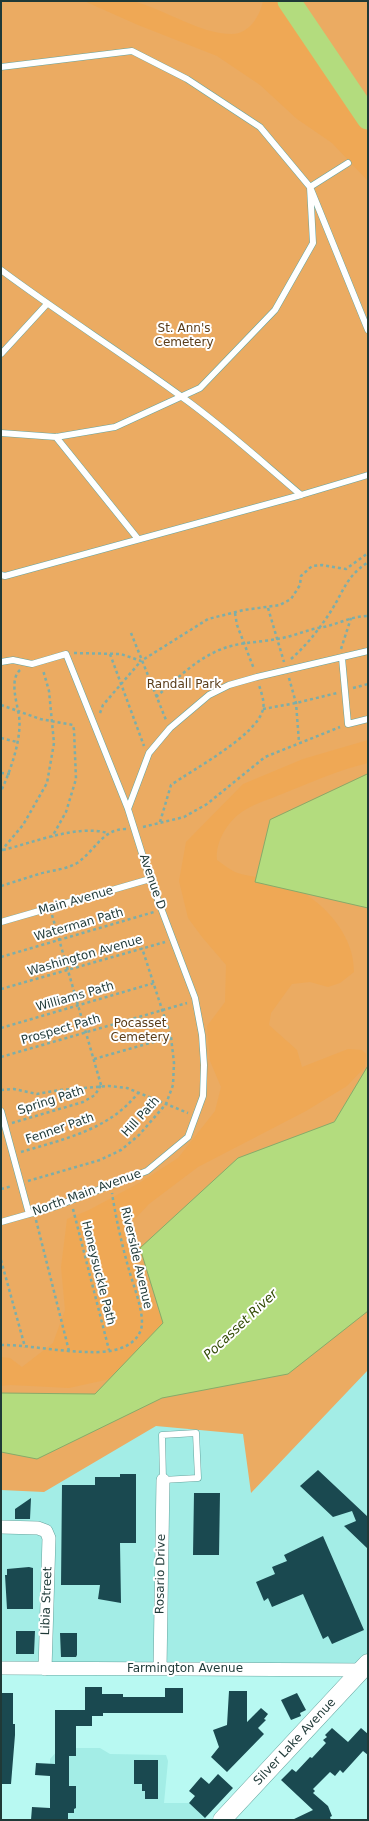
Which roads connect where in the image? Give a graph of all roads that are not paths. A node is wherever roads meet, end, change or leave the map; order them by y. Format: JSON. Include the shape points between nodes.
{"nodes":[{"id":1,"x":1,"y":67,"type":"edge"},
{"id":2,"x":348,"y":163,"type":"dead end"},
{"id":3,"x":310,"y":188,"type":"junction"},
{"id":4,"x":1,"y":270,"type":"edge"},
{"id":5,"x":47,"y":304,"type":"junction"},
{"id":6,"x":368,"y":330,"type":"edge"},
{"id":7,"x":1,"y":354,"type":"edge"},
{"id":8,"x":182,"y":397,"type":"junction"},
{"id":9,"x":1,"y":433,"type":"edge"},
{"id":10,"x":56,"y":437,"type":"junction"},
{"id":11,"x":368,"y":474,"type":"edge"},
{"id":12,"x":301,"y":495,"type":"junction"},
{"id":13,"x":138,"y":539,"type":"junction"},
{"id":14,"x":1,"y":575,"type":"edge"},
{"id":15,"x":368,"y":651,"type":"edge"},
{"id":16,"x":342,"y":658,"type":"junction"},
{"id":17,"x":1,"y":662,"type":"edge"},
{"id":18,"x":368,"y":719,"type":"edge"},
{"id":19,"x":128,"y":809,"type":"junction"},
{"id":20,"x":150,"y":879,"type":"junction"},
{"id":21,"x":1,"y":922,"type":"edge"},
{"id":22,"x":1,"y":1110,"type":"edge"},
{"id":23,"x":196,"y":1116,"type":"joint"},
{"id":24,"x":31,"y":1213,"type":"junction"},
{"id":25,"x":1,"y":1222,"type":"edge"},
{"id":26,"x":163,"y":1480,"type":"junction"},
{"id":27,"x":1,"y":1527,"type":"edge"},
{"id":28,"x":366,"y":1667,"type":"edge"},
{"id":29,"x":1,"y":1668,"type":"edge"},
{"id":30,"x":45,"y":1669,"type":"junction"},
{"id":31,"x":160,"y":1669,"type":"junction"},
{"id":32,"x":222,"y":1820,"type":"edge"}],
"edges":[{"from":1,"to":3,"type":"lane","via":[[132,51],[188,79],[260,127]]},
{"from":2,"to":3,"type":"lane"},
{"from":3,"to":6,"type":"lane"},
{"from":3,"to":8,"type":"lane","via":[[313,243],[275,310],[200,388]]},
{"from":4,"to":5,"type":"lane"},
{"from":5,"to":7,"type":"lane"},
{"from":5,"to":8,"type":"lane"},
{"from":8,"to":10,"type":"lane","via":[[115,427]]},
{"from":8,"to":12,"type":"lane","via":[[240,442]]},
{"from":9,"to":10,"type":"lane"},
{"from":10,"to":13,"type":"lane"},
{"from":11,"to":12,"type":"lane"},
{"from":12,"to":13,"type":"lane"},
{"from":13,"to":14,"type":"lane"},
{"from":15,"to":16,"type":"lane"},
{"from":16,"to":18,"type":"lane","via":[[348,724]]},
{"from":16,"to":19,"type":"lane","via":[[257,677],[229,685],[209,695],[170,728],[148,756]]},
{"from":17,"to":19,"type":"lane","name":"Avenue D","via":[[13,660],[32,664],[66,654]]},
{"from":19,"to":20,"type":"lane","name":"Avenue D"},
{"from":20,"to":21,"type":"lane","name":"Main Avenue"},
{"from":20,"to":23,"type":"lane","name":"Avenue D","via":[[196,1000],[204,1065],[204,1096]]},
{"from":22,"to":24,"type":"lane"},
{"from":23,"to":24,"type":"lane","name":"North Main Avenue","via":[[188,1137],[147,1172]]},
{"from":24,"to":25,"type":"lane","name":"North Main Avenue"},
{"from":26,"to":26,"type":"lane","via":[[198,1478],[196,1433],[162,1435]]},
{"from":26,"to":31,"type":"street","name":"Rosario Drive"},
{"from":27,"to":30,"type":"street","name":"Libia Street","via":[[38,1528],[46,1531]]},
{"from":28,"to":31,"type":"street","name":"Farmington Avenue"},
{"from":28,"to":32,"type":"street","name":"Silver Lake Avenue"},
{"from":29,"to":30,"type":"street","name":"Farmington Avenue"},
{"from":30,"to":31,"type":"street","name":"Farmington Avenue"}]}
